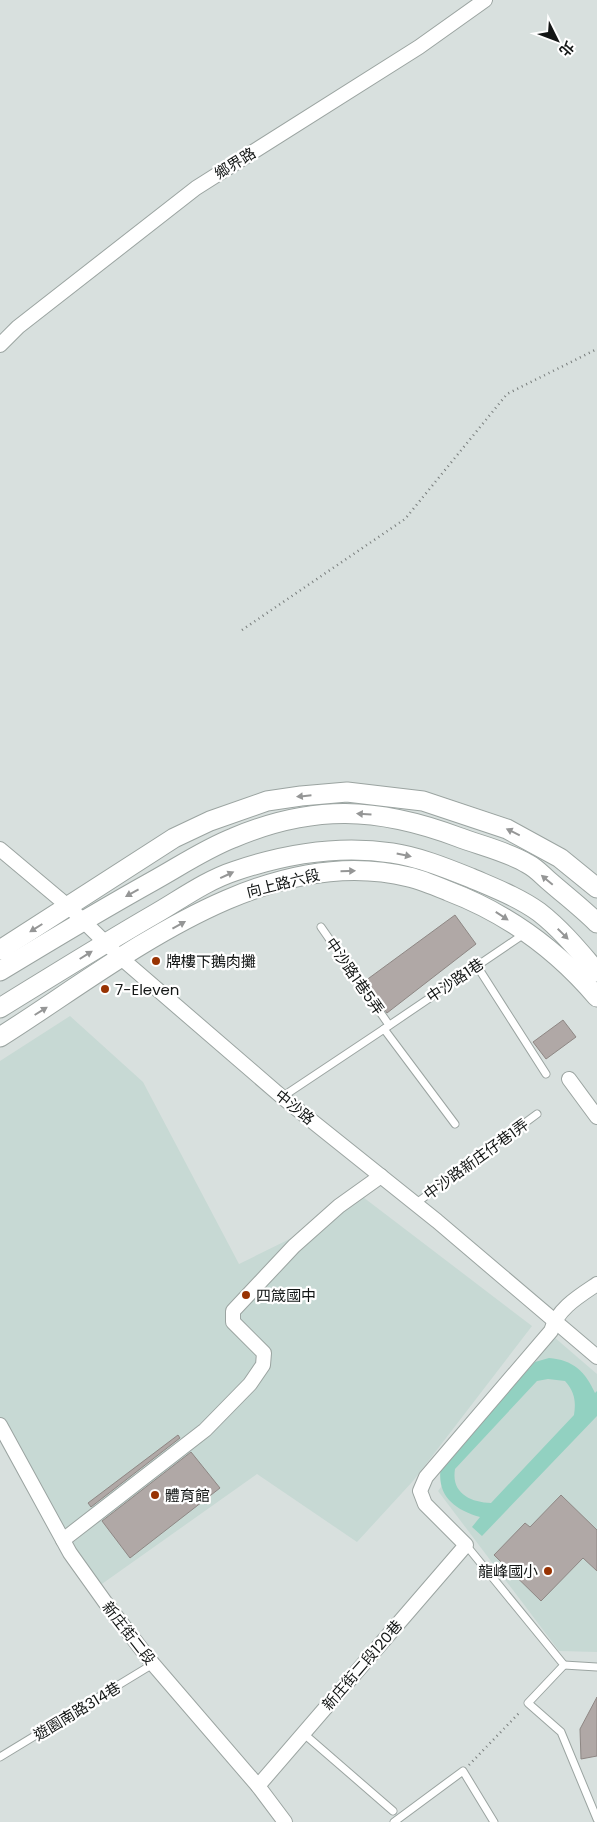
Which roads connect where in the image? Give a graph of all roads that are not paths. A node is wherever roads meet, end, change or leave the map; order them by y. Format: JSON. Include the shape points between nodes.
{"nodes":[{"id":1,"x":484,"y":0,"type":"edge"},
{"id":2,"x":0,"y":345,"type":"edge"},
{"id":3,"x":0,"y":850,"type":"edge"},
{"id":4,"x":597,"y":888,"type":"edge"},
{"id":5,"x":76,"y":914,"type":"junction"},
{"id":6,"x":597,"y":923,"type":"edge"},
{"id":7,"x":320,"y":926,"type":"dead end"},
{"id":8,"x":526,"y":932,"type":"junction"},
{"id":9,"x":106,"y":943,"type":"junction"},
{"id":10,"x":0,"y":950,"type":"edge"},
{"id":11,"x":121,"y":958,"type":"junction"},
{"id":12,"x":477,"y":966,"type":"junction"},
{"id":13,"x":0,"y":971,"type":"edge"},
{"id":14,"x":597,"y":972,"type":"edge"},
{"id":15,"x":597,"y":997,"type":"edge"},
{"id":16,"x":0,"y":1008,"type":"edge"},
{"id":17,"x":387,"y":1027,"type":"junction"},
{"id":18,"x":0,"y":1038,"type":"edge"},
{"id":19,"x":546,"y":1074,"type":"dead end"},
{"id":20,"x":569,"y":1079,"type":"dead end"},
{"id":21,"x":282,"y":1097,"type":"junction"},
{"id":22,"x":538,"y":1114,"type":"dead end"},
{"id":23,"x":597,"y":1117,"type":"edge"},
{"id":24,"x":456,"y":1124,"type":"dead end"},
{"id":25,"x":381,"y":1176,"type":"junction"},
{"id":26,"x":415,"y":1204,"type":"junction"},
{"id":27,"x":597,"y":1284,"type":"edge"},
{"id":28,"x":554,"y":1319,"type":"junction"},
{"id":29,"x":597,"y":1357,"type":"edge"},
{"id":30,"x":1,"y":1431,"type":"edge"},
{"id":31,"x":63,"y":1540,"type":"junction"},
{"id":32,"x":466,"y":1545,"type":"junction"},
{"id":33,"x":153,"y":1664,"type":"junction"},
{"id":34,"x":564,"y":1665,"type":"junction"},
{"id":35,"x":597,"y":1667,"type":"edge"},
{"id":36,"x":303,"y":1733,"type":"junction"},
{"id":37,"x":0,"y":1757,"type":"edge"},
{"id":38,"x":258,"y":1786,"type":"junction"},
{"id":39,"x":392,"y":1812,"type":"dead end"},
{"id":40,"x":597,"y":1819,"type":"edge"},
{"id":41,"x":285,"y":1822,"type":"edge"},
{"id":42,"x":396,"y":1822,"type":"edge"},
{"id":43,"x":494,"y":1822,"type":"edge"}],
"edges":[{"from":1,"to":2,"type":"street","name":"鄉界路","via":[[419,47],[196,188],[18,327]]},
{"from":3,"to":5,"type":"street","name":"中沙路"},
{"from":4,"to":5,"type":"main road","one_way":true,"via":[[560,858],[507,829],[423,801],[347,792],[267,801],[210,821],[174,838]]},
{"from":6,"to":5,"type":"main road","one_way":true,"via":[[528,864],[424,824],[388,815],[353,813],[282,820],[233,838]]},
{"from":5,"to":9,"type":"street","name":"中沙路"},
{"from":5,"to":10,"type":"main road","one_way":true},
{"from":5,"to":13,"type":"main road"},
{"from":7,"to":17,"type":"lane","name":"中沙路1巷5弄"},
{"from":11,"to":8,"type":"main road","name":"向上路六段","one_way":true,"via":[[209,908],[245,892],[297,876],[326,872],[376,872],[410,877],[486,907]]},
{"from":8,"to":12,"type":"lane","name":"中沙路1巷"},
{"from":8,"to":15,"type":"main road","name":"向上路六段","via":[[555,954]]},
{"from":9,"to":11,"type":"street","name":"中沙路"},
{"from":9,"to":14,"type":"main road","name":"向上路六段","one_way":true,"via":[[234,871],[290,856],[352,850],[412,857],[503,892],[538,912],[564,933]]},
{"from":16,"to":9,"type":"main road","name":"向上路六段","one_way":true},
{"from":18,"to":11,"type":"main road","name":"向上路六段","one_way":true},
{"from":11,"to":21,"type":"street","name":"中沙路"},
{"from":12,"to":17,"type":"lane","name":"中沙路1巷"},
{"from":12,"to":19,"type":"lane"},
{"from":17,"to":21,"type":"lane","name":"中沙路1巷"},
{"from":17,"to":24,"type":"lane"},
{"from":20,"to":23,"type":"street"},
{"from":21,"to":25,"type":"street","name":"中沙路"},
{"from":22,"to":26,"type":"lane","name":"中沙路新庄仔巷1弄"},
{"from":25,"to":26,"type":"street","name":"中沙路"},
{"from":25,"to":31,"type":"street","via":[[339,1206],[294,1246],[234,1311],[234,1322],[264,1353],[263,1364],[250,1384],[205,1430]]},
{"from":26,"to":28,"type":"street","name":"中沙路"},
{"from":27,"to":28,"type":"street"},
{"from":28,"to":29,"type":"street","name":"中沙路"},
{"from":28,"to":32,"type":"street","via":[[551,1331],[426,1477],[420,1491],[425,1504]]},
{"from":30,"to":31,"type":"street","name":"新庄街二段"},
{"from":31,"to":33,"type":"street","name":"新庄街二段"},
{"from":32,"to":34,"type":"lane"},
{"from":32,"to":36,"type":"street","name":"新庄街二段120巷"},
{"from":33,"to":37,"type":"lane","name":"遊園南路314巷"},
{"from":33,"to":38,"type":"street","name":"新庄街二段"},
{"from":34,"to":35,"type":"lane"},
{"from":34,"to":40,"type":"lane","via":[[528,1703],[561,1732]]},
{"from":36,"to":38,"type":"street","name":"新庄街二段120巷"},
{"from":36,"to":39,"type":"lane"},
{"from":38,"to":41,"type":"street","name":"新庄街二段"},
{"from":42,"to":43,"type":"lane","via":[[463,1771]]}]}
